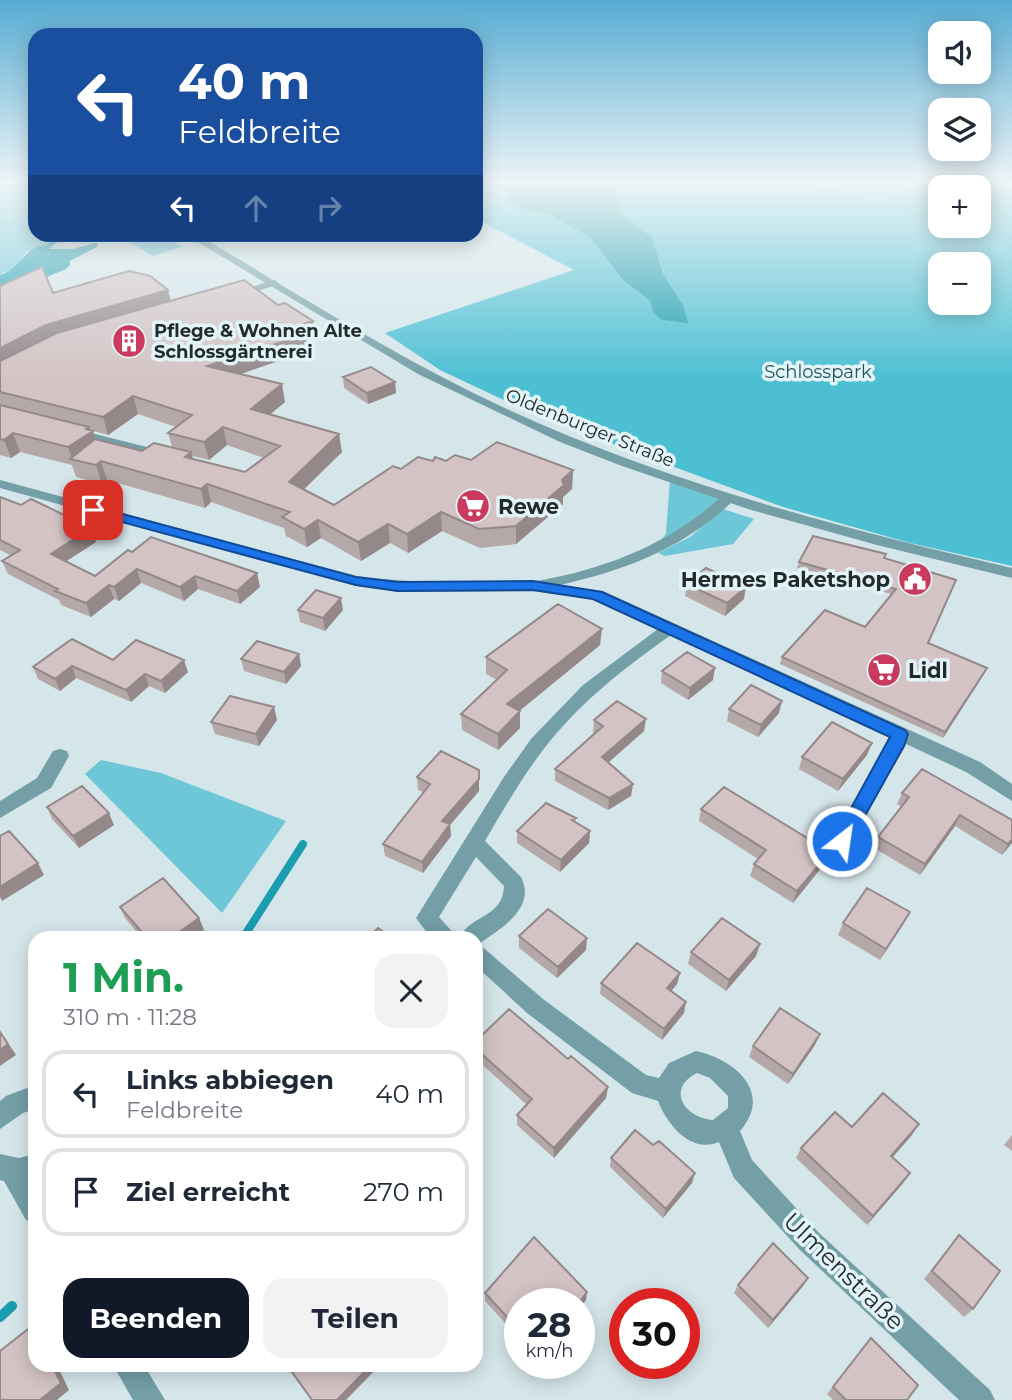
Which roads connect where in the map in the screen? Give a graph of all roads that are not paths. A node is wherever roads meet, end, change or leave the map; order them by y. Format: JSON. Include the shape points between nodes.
{"nodes":[{"id":1,"x":214,"y":248,"type":"edge"},
{"id":2,"x":273,"y":283,"type":"junction"},
{"id":3,"x":225,"y":298,"type":"edge"},
{"id":4,"x":55,"y":428,"type":"edge"},
{"id":5,"x":174,"y":458,"type":"edge"},
{"id":6,"x":0,"y":484,"type":"edge"},
{"id":7,"x":728,"y":498,"type":"junction"},
{"id":8,"x":1012,"y":573,"type":"edge"},
{"id":9,"x":533,"y":586,"type":"junction"},
{"id":10,"x":669,"y":629,"type":"junction"},
{"id":11,"x":899,"y":734,"type":"junction"},
{"id":12,"x":60,"y":756,"type":"dead end"},
{"id":13,"x":1012,"y":794,"type":"edge"},
{"id":14,"x":0,"y":810,"type":"edge"},
{"id":15,"x":842,"y":841,"type":"dead end"},
{"id":16,"x":475,"y":844,"type":"junction"},
{"id":17,"x":438,"y":931,"type":"edge"},
{"id":18,"x":480,"y":931,"type":"edge"},
{"id":19,"x":483,"y":959,"type":"edge"},
{"id":20,"x":667,"y":1092,"type":"junction"},
{"id":21,"x":726,"y":1128,"type":"junction"},
{"id":22,"x":16,"y":1168,"type":"edge"},
{"id":23,"x":28,"y":1195,"type":"edge"},
{"id":24,"x":132,"y":1372,"type":"edge"},
{"id":25,"x":150,"y":1400,"type":"edge"},
{"id":26,"x":980,"y":1400,"type":"edge"}],
"edges":[{"from":1,"to":2,"type":"street","name":"Oldenburger Straße"},
{"from":2,"to":3,"type":"street"},
{"from":2,"to":7,"type":"street","name":"Oldenburger Straße","via":[[428,375],[500,411],[606,456]]},
{"from":4,"to":5,"type":"street"},
{"from":6,"to":9,"type":"street","via":[[356,581],[398,587]]},
{"from":7,"to":8,"type":"street","name":"Oldenburger Straße"},
{"from":7,"to":9,"type":"street","via":[[686,534],[650,553],[595,573]]},
{"from":9,"to":10,"type":"street","via":[[597,595]]},
{"from":10,"to":11,"type":"street"},
{"from":10,"to":16,"type":"street","via":[[552,727],[523,762]]},
{"from":11,"to":13,"type":"street","via":[[973,767]]},
{"from":11,"to":15,"type":"street"},
{"from":12,"to":14,"type":"street","via":[[44,783]]},
{"from":16,"to":17,"type":"street","via":[[426,918]]},
{"from":16,"to":18,"type":"street","via":[[514,883],[514,900],[503,915]]},
{"from":19,"to":20,"type":"street","via":[[534,1006],[640,1085]]},
{"from":20,"to":21,"type":"street","via":[[682,1122],[704,1132]]},
{"from":20,"to":21,"type":"street","via":[[676,1071],[685,1065],[708,1063],[720,1068],[740,1098],[739,1110]]},
{"from":21,"to":26,"type":"street","name":"Ulmenstraße","via":[[743,1169],[809,1241]]},
{"from":22,"to":23,"type":"street"},
{"from":24,"to":25,"type":"street"}]}
